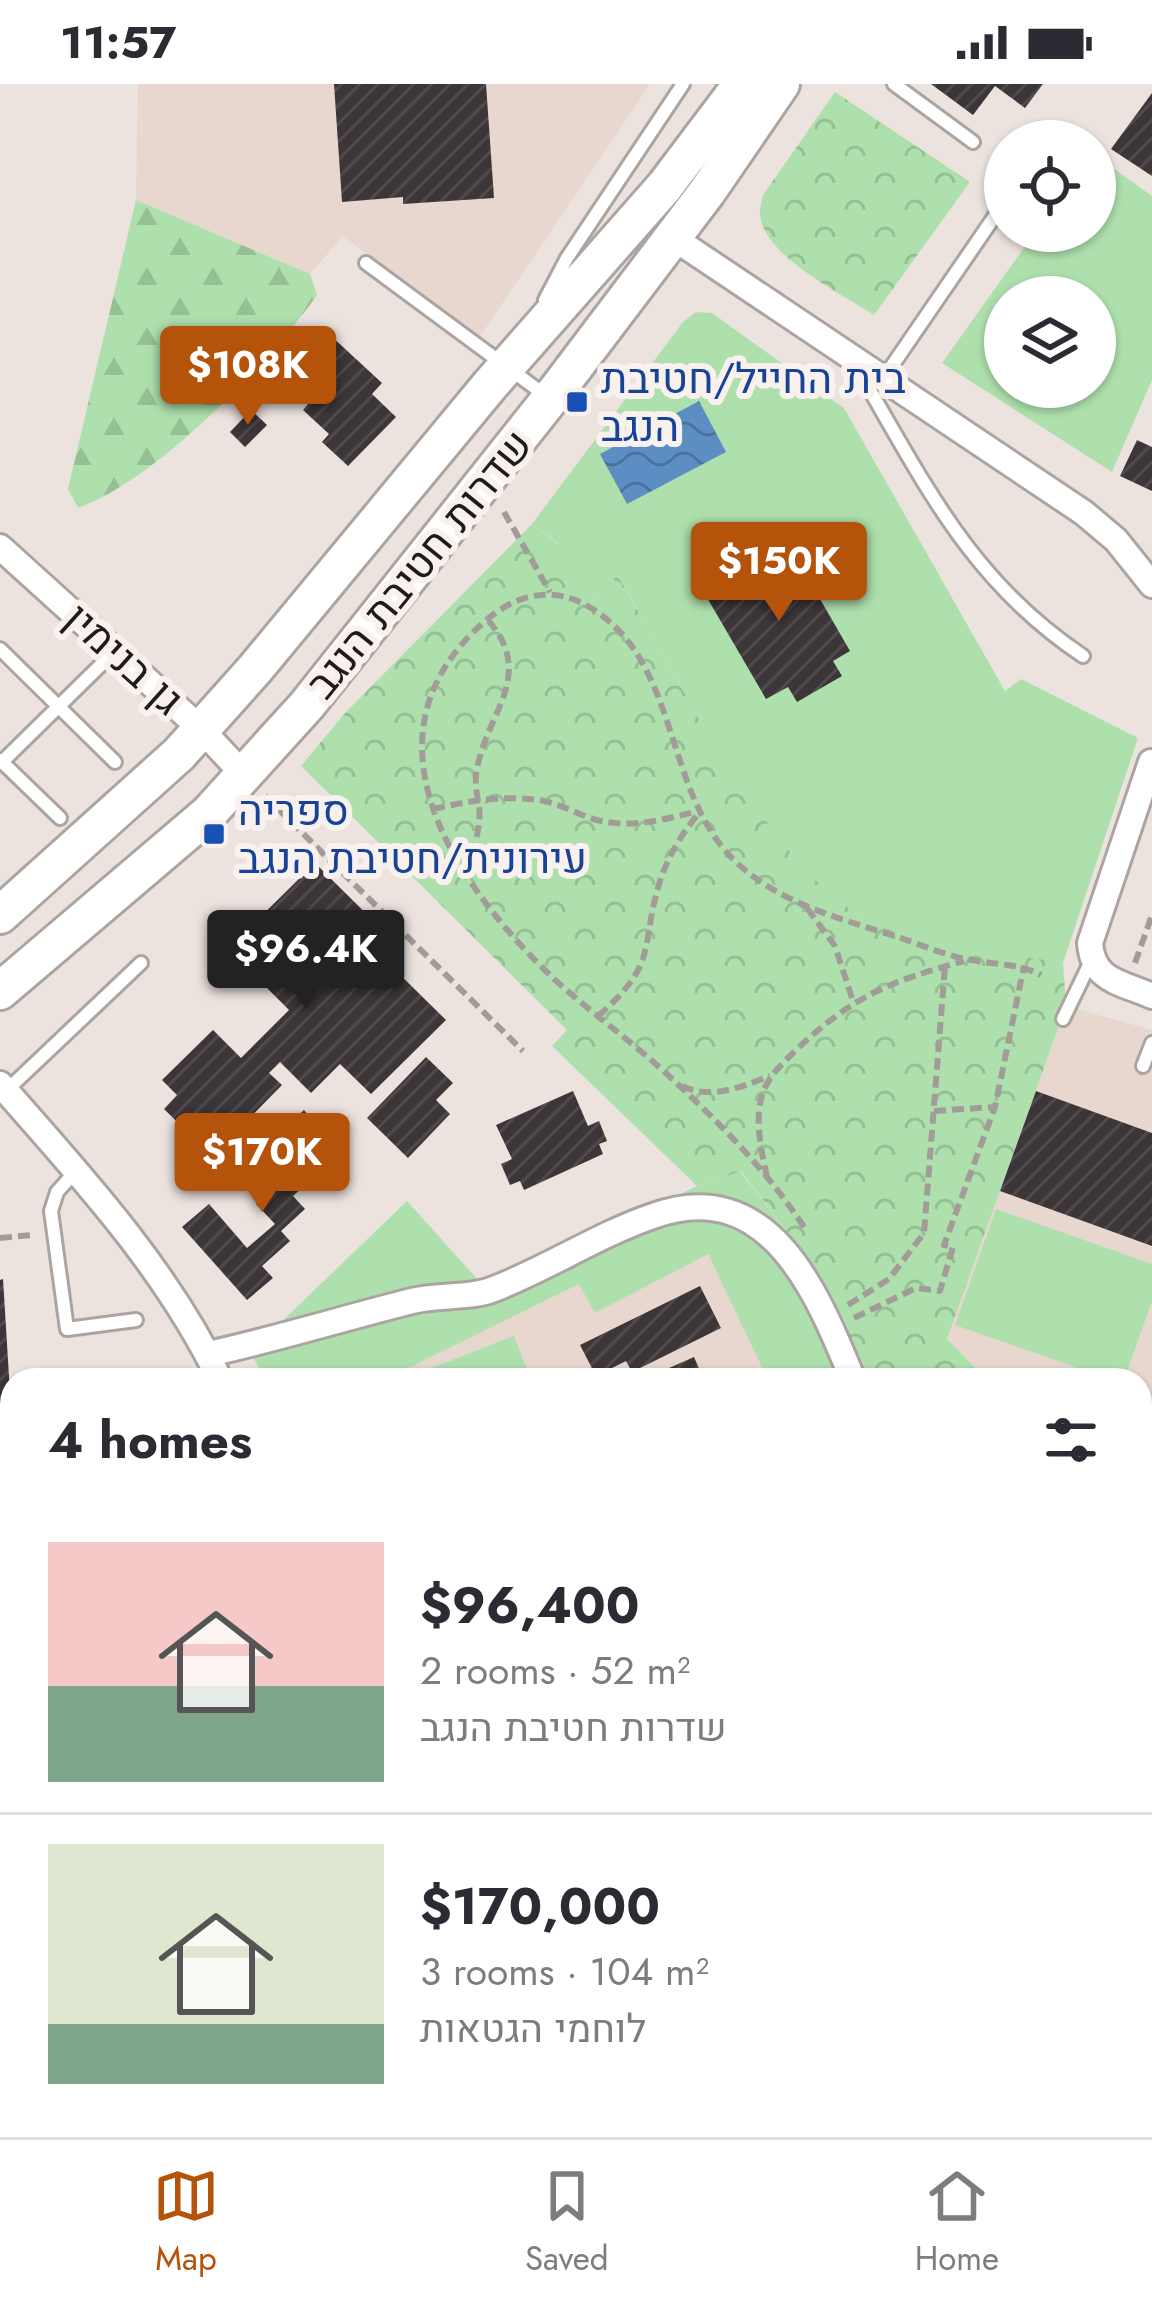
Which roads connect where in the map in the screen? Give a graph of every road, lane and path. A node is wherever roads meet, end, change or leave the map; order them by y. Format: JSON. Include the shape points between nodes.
{"nodes":[{"id":1,"x":682,"y":84,"type":"edge"},
{"id":2,"x":742,"y":84,"type":"edge"},
{"id":3,"x":781,"y":84,"type":"edge"},
{"id":4,"x":894,"y":84,"type":"edge"},
{"id":5,"x":973,"y":142,"type":"dead end"},
{"id":6,"x":984,"y":232,"type":"edge"},
{"id":7,"x":672,"y":237,"type":"junction"},
{"id":8,"x":366,"y":263,"type":"dead end"},
{"id":9,"x":510,"y":362,"type":"junction"},
{"id":10,"x":854,"y":362,"type":"junction"},
{"id":11,"x":882,"y":380,"type":"junction"},
{"id":12,"x":550,"y":399,"type":"junction"},
{"id":13,"x":485,"y":482,"type":"junction"},
{"id":14,"x":0,"y":547,"type":"edge"},
{"id":15,"x":1152,"y":585,"type":"edge"},
{"id":16,"x":550,"y":592,"type":"junction"},
{"id":17,"x":487,"y":620,"type":"junction"},
{"id":18,"x":0,"y":650,"type":"edge"},
{"id":19,"x":115,"y":651,"type":"junction"},
{"id":20,"x":1084,"y":656,"type":"dead end"},
{"id":21,"x":59,"y":706,"type":"junction"},
{"id":22,"x":201,"y":729,"type":"junction"},
{"id":23,"x":1,"y":761,"type":"edge"},
{"id":24,"x":116,"y":762,"type":"dead end"},
{"id":25,"x":1151,"y":762,"type":"edge"},
{"id":26,"x":244,"y":775,"type":"junction"},
{"id":27,"x":476,"y":800,"type":"junction"},
{"id":28,"x":433,"y":809,"type":"junction"},
{"id":29,"x":700,"y":811,"type":"junction"},
{"id":30,"x":60,"y":818,"type":"dead end"},
{"id":31,"x":468,"y":876,"type":"junction"},
{"id":32,"x":805,"y":905,"type":"junction"},
{"id":33,"x":0,"y":915,"type":"edge"},
{"id":34,"x":1152,"y":915,"type":"edge"},
{"id":35,"x":968,"y":960,"type":"junction"},
{"id":36,"x":1091,"y":961,"type":"junction"},
{"id":37,"x":141,"y":963,"type":"dead end"},
{"id":38,"x":1024,"y":966,"type":"junction"},
{"id":39,"x":945,"y":967,"type":"junction"},
{"id":40,"x":1041,"y":975,"type":"dead end"},
{"id":41,"x":1127,"y":985,"type":"junction"},
{"id":42,"x":0,"y":991,"type":"edge"},
{"id":43,"x":1152,"y":996,"type":"edge"},
{"id":44,"x":853,"y":1001,"type":"junction"},
{"id":45,"x":598,"y":1016,"type":"junction"},
{"id":46,"x":1063,"y":1018,"type":"dead end"},
{"id":47,"x":1152,"y":1042,"type":"edge"},
{"id":48,"x":523,"y":1051,"type":"dead end"},
{"id":49,"x":1143,"y":1066,"type":"dead end"},
{"id":50,"x":770,"y":1076,"type":"junction"},
{"id":51,"x":677,"y":1084,"type":"junction"},
{"id":52,"x":3,"y":1087,"type":"edge"},
{"id":53,"x":995,"y":1107,"type":"junction"},
{"id":54,"x":934,"y":1111,"type":"junction"},
{"id":55,"x":74,"y":1172,"type":"junction"},
{"id":56,"x":768,"y":1181,"type":"junction"},
{"id":57,"x":806,"y":1230,"type":"dead end"},
{"id":58,"x":55,"y":1233,"type":"junction"},
{"id":59,"x":0,"y":1238,"type":"edge"},
{"id":60,"x":842,"y":1293,"type":"dead end"},
{"id":61,"x":848,"y":1305,"type":"junction"},
{"id":62,"x":136,"y":1320,"type":"dead end"},
{"id":63,"x":208,"y":1354,"type":"junction"},
{"id":64,"x":214,"y":1368,"type":"edge"},
{"id":65,"x":847,"y":1368,"type":"edge"}],
"edges":[{"from":1,"to":9,"type":"lane","via":[[567,258]]},
{"from":2,"to":9,"type":"main road","name":"שדרות חטיבת הנגב","via":[[665,186]]},
{"from":3,"to":7,"type":"main road","name":"שדרות חטיבת הנגב"},
{"from":4,"to":5,"type":"lane"},
{"from":6,"to":11,"type":"lane"},
{"from":7,"to":10,"type":"street"},
{"from":7,"to":12,"type":"main road","name":"שדרות חטיבת הנגב"},
{"from":8,"to":9,"type":"lane"},
{"from":9,"to":12,"type":"lane"},
{"from":9,"to":22,"type":"main road","name":"שדרות חטיבת הנגב"},
{"from":10,"to":11,"type":"street"},
{"from":10,"to":20,"type":"lane","via":[[981,568],[1034,622]]},
{"from":11,"to":15,"type":"street","via":[[1084,513]]},
{"from":12,"to":13,"type":"main road","name":"שדרות חטיבת הנגב"},
{"from":13,"to":16,"type":"path"},
{"from":13,"to":26,"type":"main road","name":"שדרות חטיבת הנגב"},
{"from":14,"to":19,"type":"street","name":"גן בנימין"},
{"from":16,"to":17,"type":"path"},
{"from":16,"to":29,"type":"path","via":[[595,610],[650,672]]},
{"from":17,"to":27,"type":"path","via":[[508,649],[509,665],[480,755]]},
{"from":17,"to":28,"type":"path","via":[[429,694],[419,752]]},
{"from":18,"to":21,"type":"lane"},
{"from":19,"to":21,"type":"lane"},
{"from":19,"to":22,"type":"street","name":"גן בנימין"},
{"from":21,"to":23,"type":"lane"},
{"from":21,"to":24,"type":"lane"},
{"from":22,"to":26,"type":"street","name":"גן בנימין"},
{"from":22,"to":33,"type":"main road","name":"שדרות חטיבת הנגב"},
{"from":23,"to":30,"type":"lane"},
{"from":25,"to":36,"type":"street","via":[[1091,933]]},
{"from":26,"to":42,"type":"main road","name":"שדרות חטיבת הנגב"},
{"from":26,"to":48,"type":"path"},
{"from":27,"to":28,"type":"path"},
{"from":27,"to":29,"type":"path","via":[[542,801],[621,824]]},
{"from":27,"to":31,"type":"path"},
{"from":28,"to":31,"type":"path"},
{"from":29,"to":32,"type":"path","via":[[739,865]]},
{"from":29,"to":45,"type":"path","via":[[660,880],[639,972]]},
{"from":31,"to":45,"type":"path","via":[[550,975]]},
{"from":32,"to":35,"type":"path"},
{"from":32,"to":44,"type":"path","via":[[836,946]]},
{"from":34,"to":41,"type":"path"},
{"from":35,"to":38,"type":"path"},
{"from":35,"to":39,"type":"path"},
{"from":36,"to":41,"type":"street"},
{"from":36,"to":46,"type":"lane"},
{"from":37,"to":52,"type":"lane"},
{"from":38,"to":40,"type":"path"},
{"from":38,"to":53,"type":"path"},
{"from":39,"to":44,"type":"path"},
{"from":39,"to":54,"type":"path"},
{"from":41,"to":43,"type":"street"},
{"from":44,"to":50,"type":"path"},
{"from":45,"to":51,"type":"path"},
{"from":47,"to":49,"type":"lane"},
{"from":50,"to":51,"type":"path","via":[[712,1093]]},
{"from":50,"to":56,"type":"path","via":[[759,1121]]},
{"from":51,"to":56,"type":"path"},
{"from":52,"to":55,"type":"street"},
{"from":53,"to":54,"type":"path"},
{"from":53,"to":61,"type":"path","via":[[944,1245],[953,1247],[940,1292],[916,1288],[854,1318]]},
{"from":54,"to":61,"type":"path","via":[[923,1233],[890,1279]]},
{"from":55,"to":58,"type":"lane","via":[[53,1200]]},
{"from":55,"to":63,"type":"street","via":[[147,1258]]},
{"from":56,"to":57,"type":"path"},
{"from":58,"to":59,"type":"path"},
{"from":58,"to":62,"type":"lane","via":[[67,1329]]},
{"from":60,"to":61,"type":"path"},
{"from":63,"to":64,"type":"street"},
{"from":63,"to":65,"type":"street","via":[[417,1299],[488,1292],[650,1217],[703,1205],[752,1219],[785,1250]]}]}
